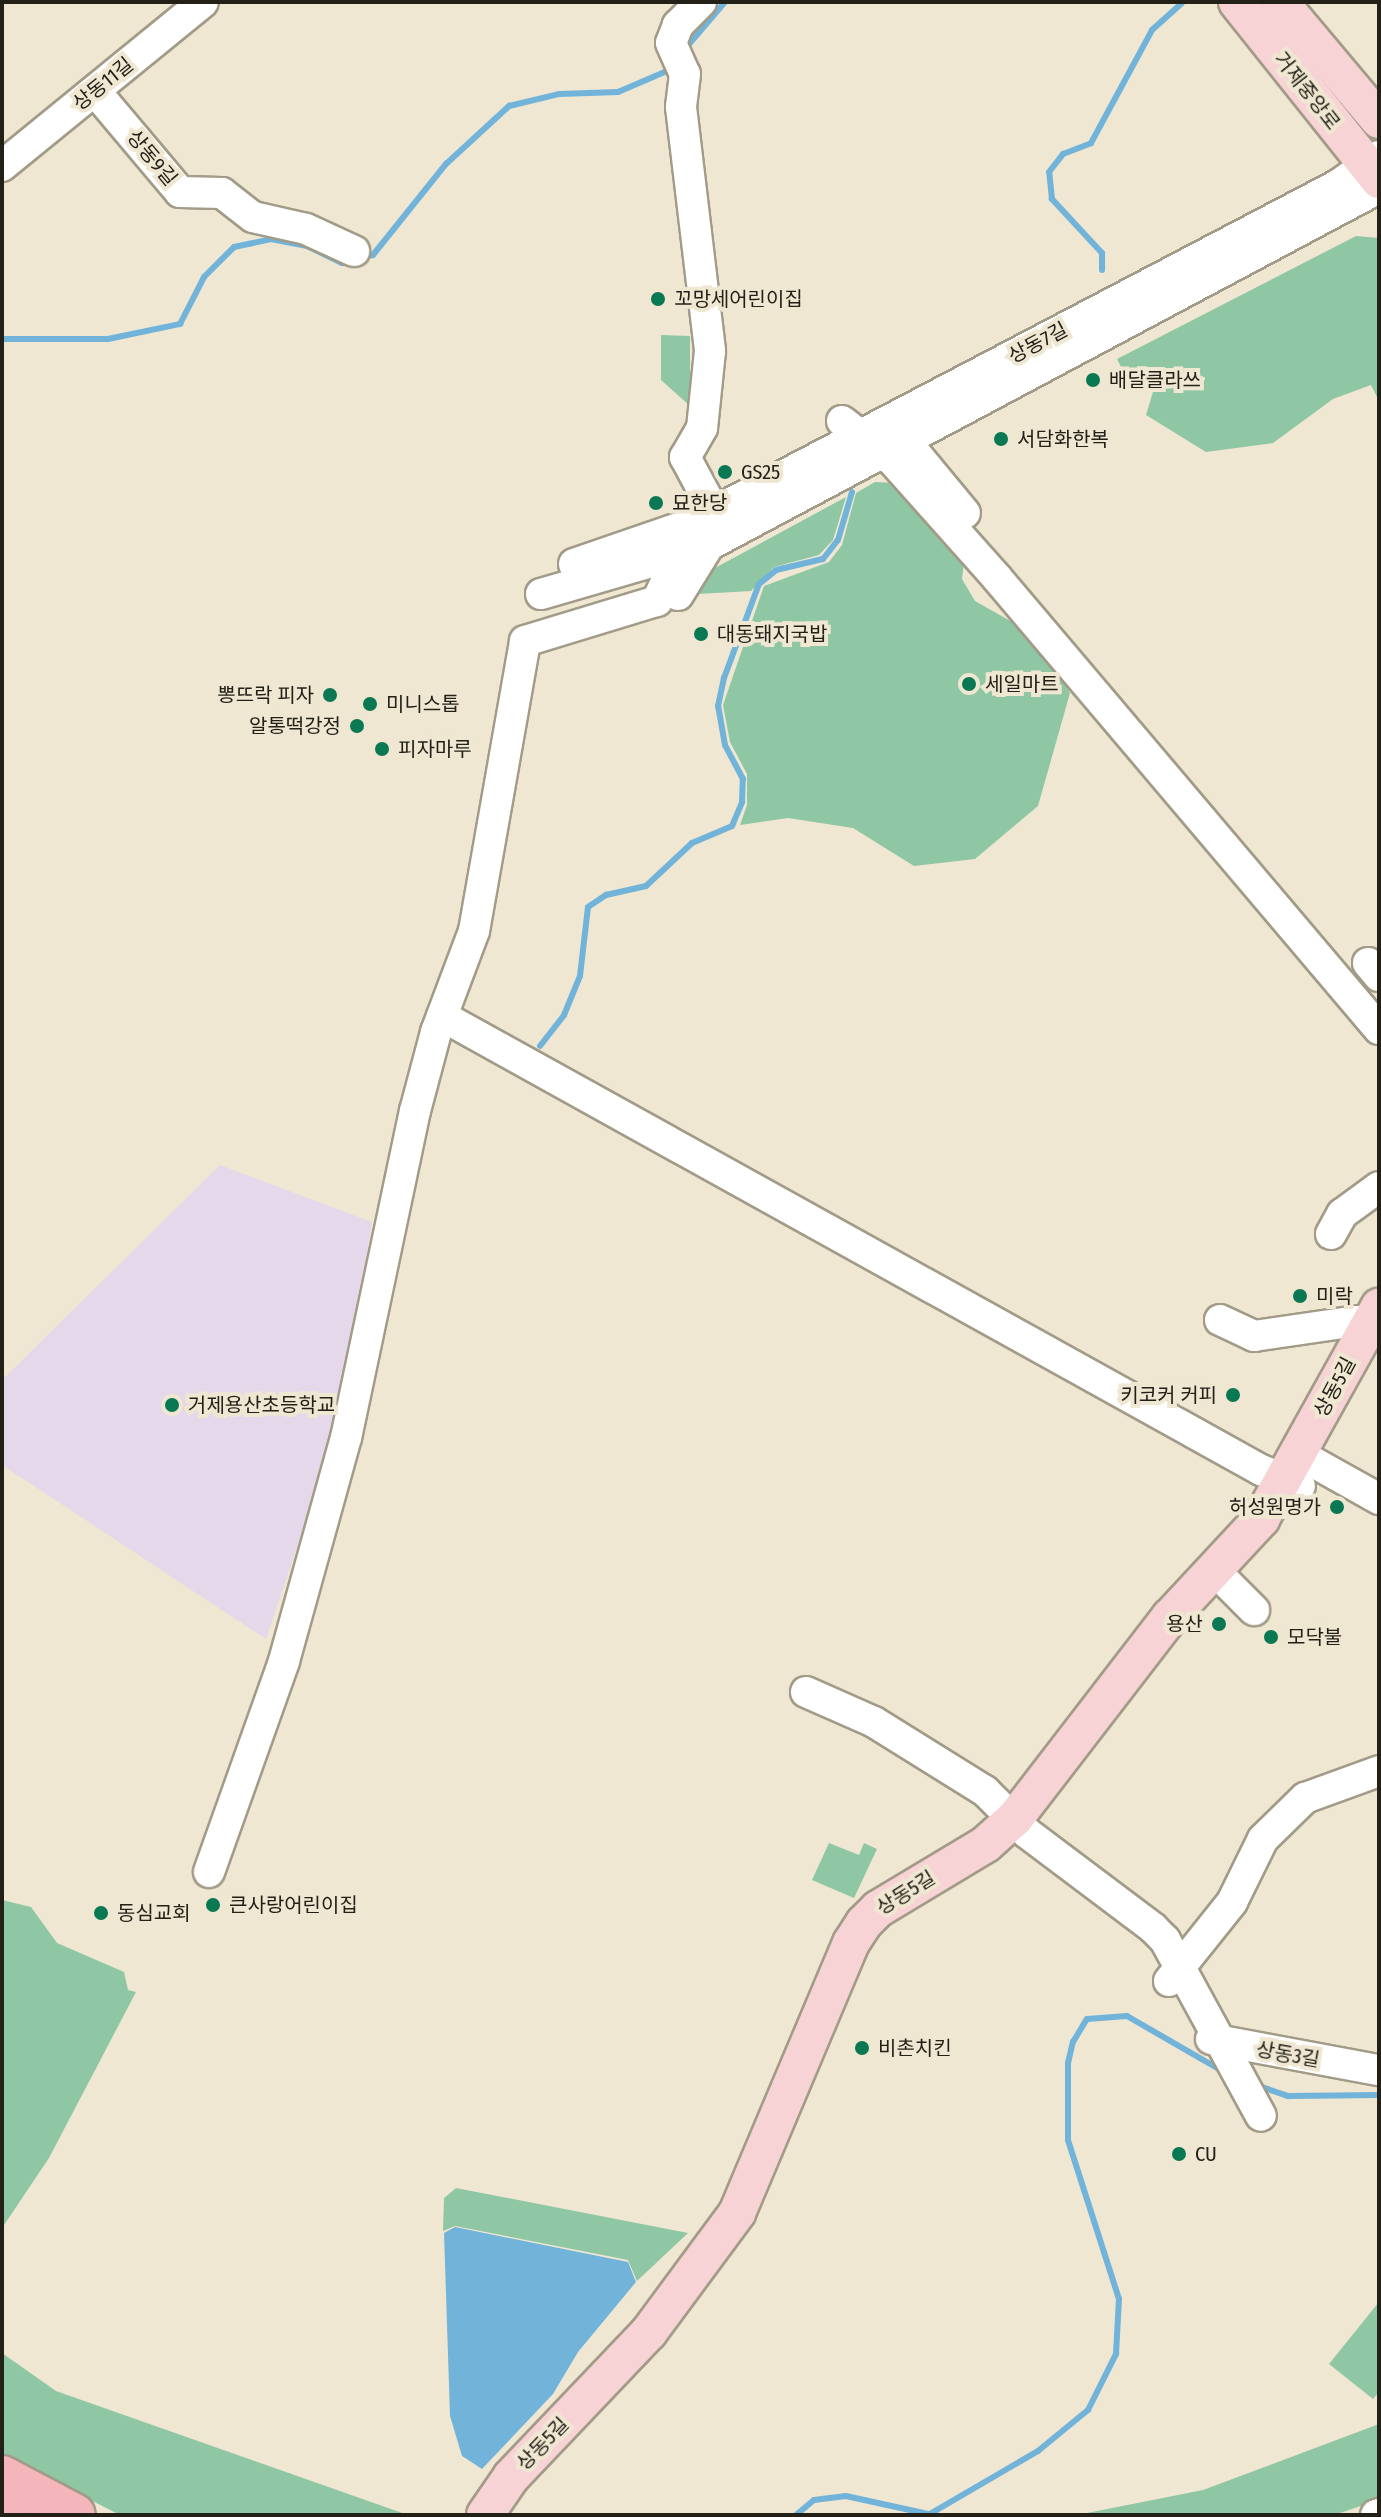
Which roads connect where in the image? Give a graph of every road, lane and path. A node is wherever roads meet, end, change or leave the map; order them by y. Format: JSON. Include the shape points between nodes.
{"nodes":[{"id":1,"x":203,"y":2,"type":"edge"},
{"id":2,"x":701,"y":2,"type":"edge"},
{"id":3,"x":1280,"y":2,"type":"edge"},
{"id":4,"x":1242,"y":8,"type":"edge"},
{"id":5,"x":95,"y":91,"type":"junction"},
{"id":6,"x":1379,"y":120,"type":"edge"},
{"id":7,"x":2,"y":166,"type":"edge"},
{"id":8,"x":1367,"y":184,"type":"edge"},
{"id":9,"x":354,"y":251,"type":"dead end"},
{"id":10,"x":870,"y":433,"type":"junction"},
{"id":11,"x":707,"y":526,"type":"junction"},
{"id":12,"x":675,"y":556,"type":"junction"},
{"id":13,"x":630,"y":570,"type":"junction"},
{"id":14,"x":654,"y":609,"type":"junction"},
{"id":15,"x":1379,"y":999,"type":"edge"},
{"id":16,"x":446,"y":1028,"type":"junction"},
{"id":17,"x":1379,"y":1029,"type":"edge"},
{"id":18,"x":1379,"y":1187,"type":"edge"},
{"id":19,"x":1331,"y":1234,"type":"dead end"},
{"id":20,"x":1310,"y":1308,"type":"dead end"},
{"id":21,"x":1220,"y":1320,"type":"dead end"},
{"id":22,"x":1368,"y":1324,"type":"edge"},
{"id":23,"x":1293,"y":1485,"type":"junction"},
{"id":24,"x":1379,"y":1499,"type":"edge"},
{"id":25,"x":1228,"y":1584,"type":"junction"},
{"id":26,"x":1254,"y":1610,"type":"dead end"},
{"id":27,"x":804,"y":1699,"type":"dead end"},
{"id":28,"x":1379,"y":1771,"type":"edge"},
{"id":29,"x":1015,"y":1831,"type":"junction"},
{"id":30,"x":217,"y":1876,"type":"dead end"},
{"id":31,"x":1175,"y":1976,"type":"junction"},
{"id":32,"x":1379,"y":2070,"type":"edge"},
{"id":33,"x":2,"y":2477,"type":"edge"},
{"id":34,"x":74,"y":2515,"type":"edge"},
{"id":35,"x":485,"y":2515,"type":"edge"},
{"id":36,"x":508,"y":2515,"type":"edge"}],
"edges":[{"from":1,"to":5,"type":"street","name":"상동11길"},
{"from":2,"to":11,"type":"street","via":[[678,25],[671,43],[685,74],[681,107],[710,351],[702,428],[685,457]]},
{"from":3,"to":6,"type":"main road","name":"거제중앙로"},
{"from":4,"to":8,"type":"main road","name":"거제중앙로"},
{"from":5,"to":7,"type":"street","name":"상동11길"},
{"from":5,"to":9,"type":"street","name":"상동9길","via":[[180,192],[222,193],[253,217],[306,229]]},
{"from":8,"to":10,"type":"street","name":"상동7길"},
{"from":10,"to":11,"type":"street","name":"상동7길"},
{"from":10,"to":15,"type":"street"},
{"from":10,"to":17,"type":"street"},
{"from":11,"to":12,"type":"street"},
{"from":11,"to":13,"type":"street","name":"상동7길","via":[[537,584]]},
{"from":11,"to":14,"type":"street","name":"상동7길","via":[[698,558],[673,604]]},
{"from":12,"to":13,"type":"street","name":"상동7길"},
{"from":12,"to":14,"type":"street"},
{"from":13,"to":14,"type":"street","via":[[650,576]]},
{"from":14,"to":16,"type":"street","via":[[538,633],[525,641],[474,931]]},
{"from":16,"to":23,"type":"street"},
{"from":16,"to":30,"type":"street","via":[[346,1438]]},
{"from":18,"to":19,"type":"street","via":[[1342,1214]]},
{"from":20,"to":22,"type":"street"},
{"from":21,"to":22,"type":"street","via":[[1254,1336]]},
{"from":22,"to":23,"type":"main road","name":"상동5길"},
{"from":23,"to":24,"type":"street"},
{"from":23,"to":25,"type":"main road","name":"상동5길"},
{"from":23,"to":29,"type":"main road","name":"상동5길","via":[[1170,1617]]},
{"from":25,"to":26,"type":"street"},
{"from":25,"to":29,"type":"main road","name":"상동5길","via":[[1184,1628]]},
{"from":27,"to":29,"type":"street","via":[[874,1722],[985,1791]]},
{"from":28,"to":31,"type":"street","via":[[1305,1798],[1263,1839],[1232,1902]]},
{"from":29,"to":31,"type":"street"},
{"from":29,"to":35,"type":"main road","name":"상동5길","via":[[878,1909],[864,1923],[737,2213],[649,2332],[511,2477]]},
{"from":29,"to":36,"type":"main road","name":"상동5길","via":[[876,1942],[782,2162],[727,2265]]},
{"from":31,"to":32,"type":"street","name":"상동3길","via":[[1231,2077]]},
{"from":33,"to":34,"type":"highway"}]}
